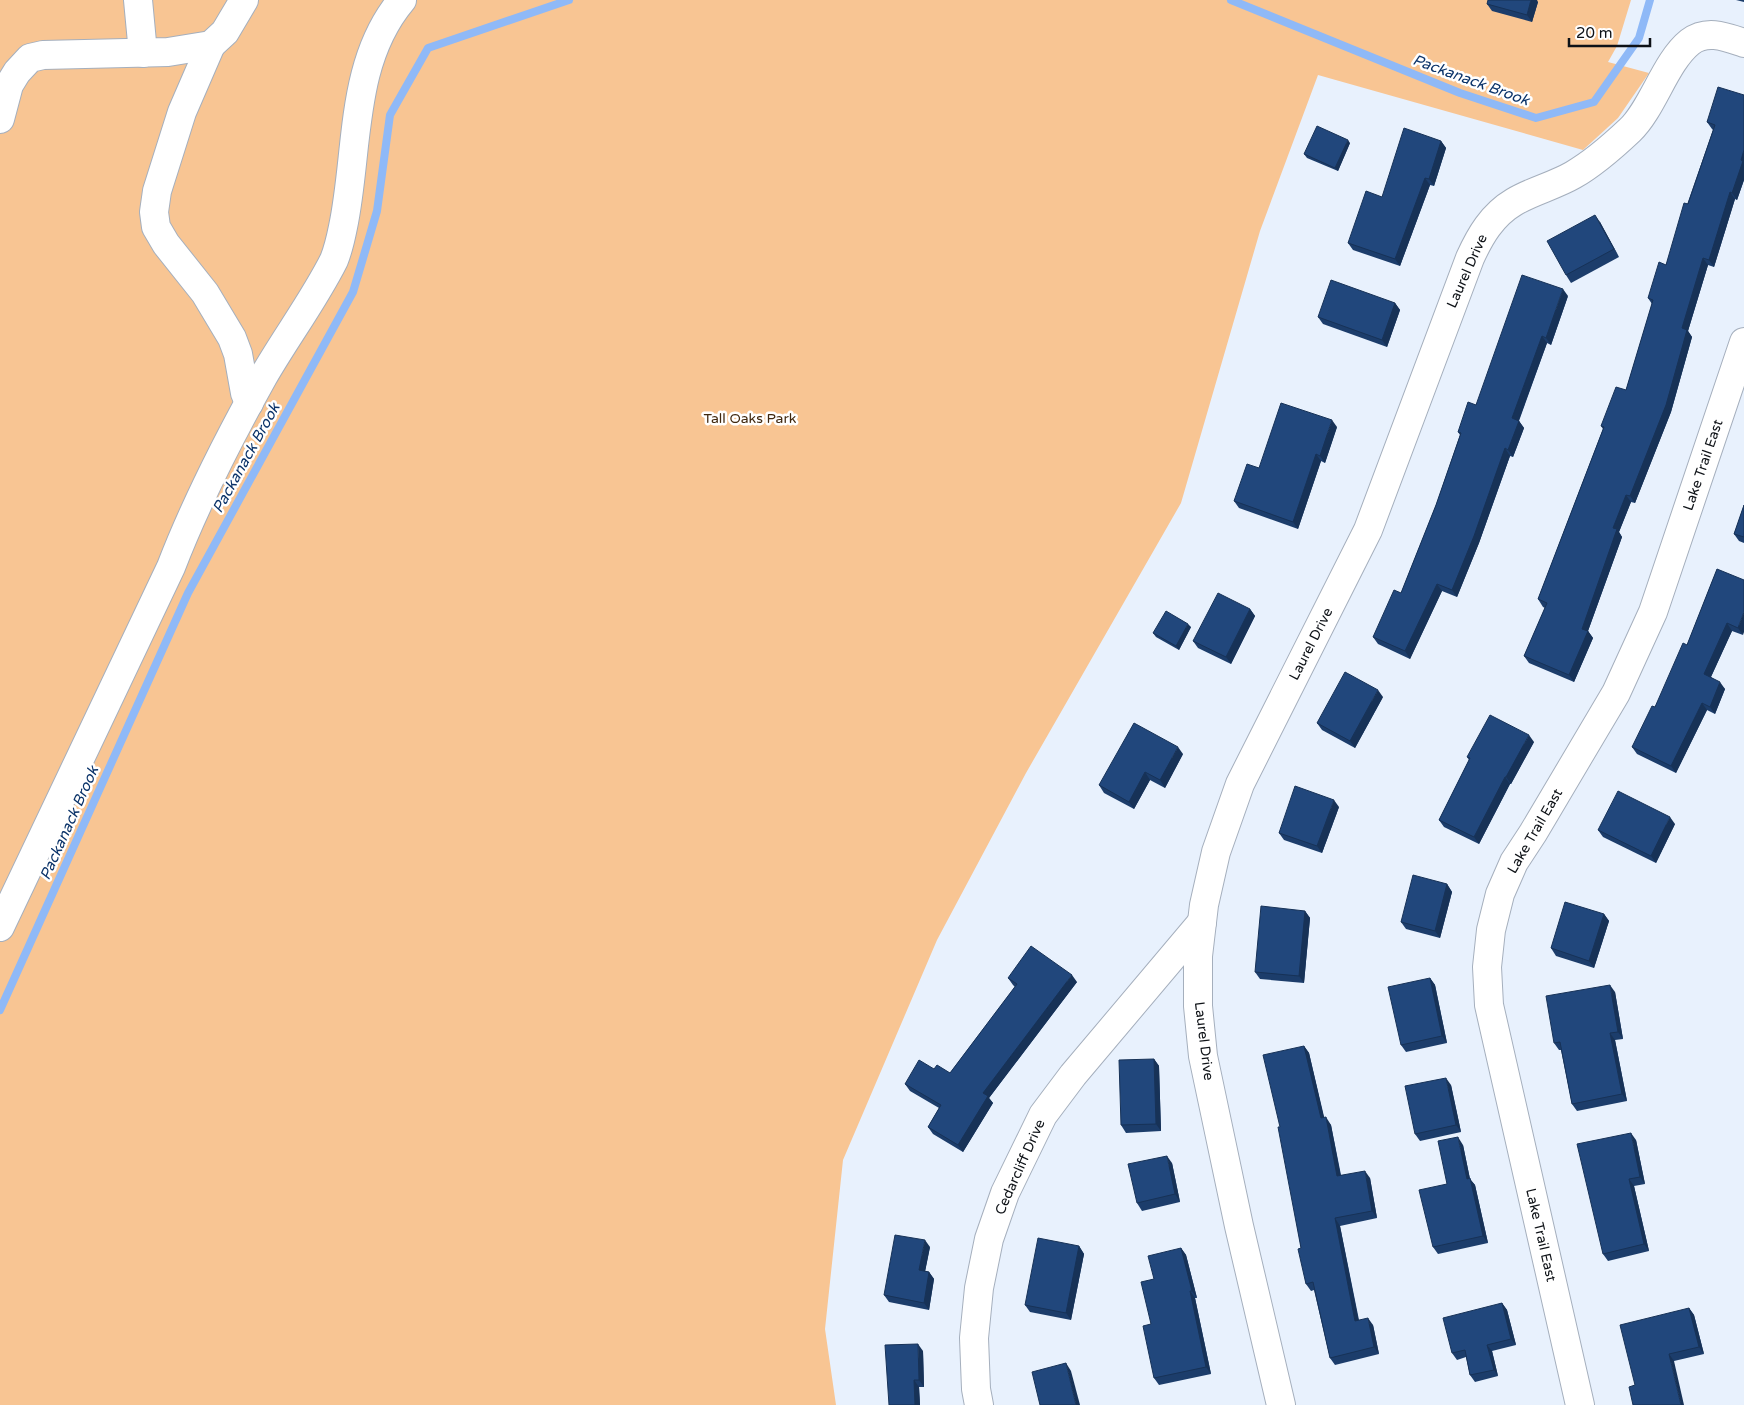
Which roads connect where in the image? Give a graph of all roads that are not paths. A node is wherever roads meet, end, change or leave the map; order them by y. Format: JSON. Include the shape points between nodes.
{"nodes":[{"id":1,"x":138,"y":0,"type":"edge"},
{"id":2,"x":244,"y":0,"type":"edge"},
{"id":3,"x":402,"y":0,"type":"edge"},
{"id":4,"x":381,"y":11,"type":"edge"},
{"id":5,"x":1744,"y":43,"type":"edge"},
{"id":6,"x":211,"y":45,"type":"junction"},
{"id":7,"x":143,"y":53,"type":"junction"},
{"id":8,"x":0,"y":58,"type":"edge"},
{"id":9,"x":30,"y":58,"type":"junction"},
{"id":10,"x":0,"y":120,"type":"edge"},
{"id":11,"x":1744,"y":342,"type":"edge"},
{"id":12,"x":249,"y":403,"type":"junction"},
{"id":13,"x":1202,"y":922,"type":"junction"},
{"id":14,"x":0,"y":927,"type":"edge"},
{"id":15,"x":978,"y":1405,"type":"edge"},
{"id":16,"x":1281,"y":1405,"type":"edge"},
{"id":17,"x":1580,"y":1405,"type":"edge"}],
"edges":[{"from":1,"to":7,"type":"street"},
{"from":2,"to":6,"type":"street","via":[[225,32]]},
{"from":3,"to":4,"type":"street"},
{"from":4,"to":12,"type":"street","via":[[359,105],[343,226],[334,258]]},
{"from":5,"to":13,"type":"street","name":"Laurel Drive","via":[[1720,35],[1704,35],[1690,42],[1678,54],[1636,124],[1606,152],[1574,175],[1514,202],[1496,216],[1481,235],[1368,530],[1240,784],[1216,852]]},
{"from":6,"to":7,"type":"street"},
{"from":6,"to":12,"type":"street","via":[[182,112],[157,191],[154,212],[156,228],[205,293],[232,338]]},
{"from":7,"to":9,"type":"street"},
{"from":8,"to":9,"type":"street"},
{"from":9,"to":10,"type":"street","via":[[9,85]]},
{"from":11,"to":17,"type":"street","name":"Lake Trail East","via":[[1653,612],[1616,693],[1514,862],[1500,894],[1491,930],[1487,967],[1489,1005]]},
{"from":12,"to":14,"type":"street","via":[[189,520],[171,567]]},
{"from":13,"to":15,"type":"street","name":"Cedarcliff Drive","via":[[1043,1115],[1005,1193],[989,1239],[979,1288],[974,1338]]},
{"from":13,"to":16,"type":"street","name":"Laurel Drive","via":[[1198,1006],[1203,1056]]}]}
